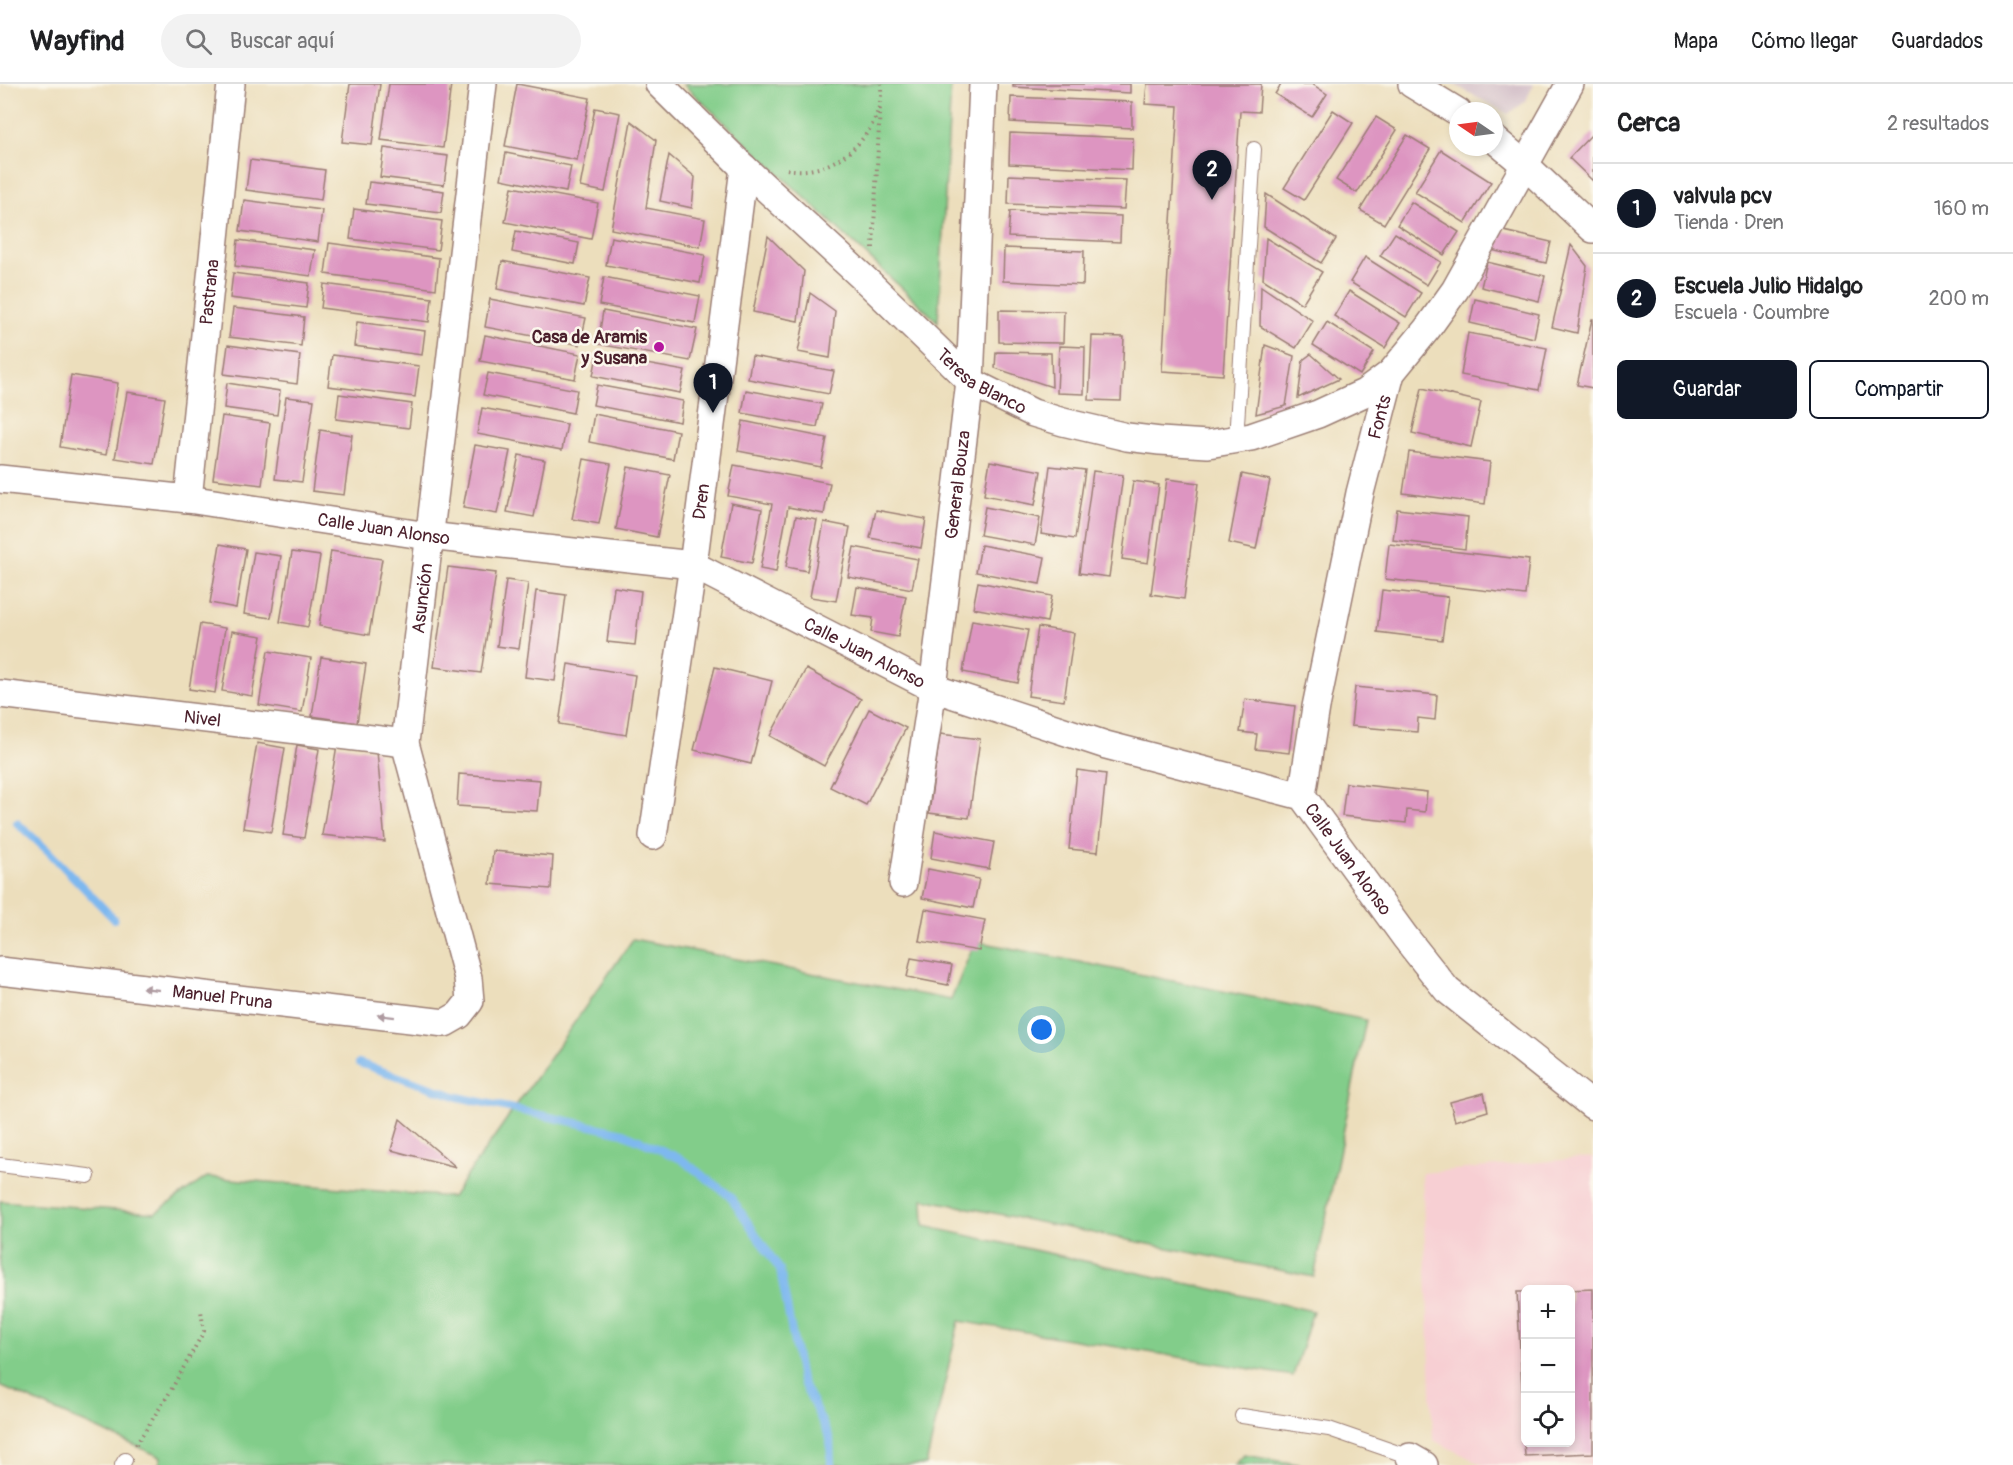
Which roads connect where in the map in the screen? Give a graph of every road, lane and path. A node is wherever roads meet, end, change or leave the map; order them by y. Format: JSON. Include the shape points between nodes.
{"nodes":[{"id":1,"x":231,"y":84,"type":"edge"},
{"id":2,"x":483,"y":84,"type":"edge"},
{"id":3,"x":659,"y":84,"type":"edge"},
{"id":4,"x":881,"y":84,"type":"edge"},
{"id":5,"x":983,"y":84,"type":"edge"},
{"id":6,"x":1412,"y":84,"type":"edge"},
{"id":7,"x":1570,"y":84,"type":"edge"},
{"id":8,"x":881,"y":92,"type":"junction"},
{"id":9,"x":1449,"y":107,"type":"edge"},
{"id":10,"x":1503,"y":147,"type":"edge"},
{"id":11,"x":1254,"y":150,"type":"dead end"},
{"id":12,"x":1525,"y":165,"type":"junction"},
{"id":13,"x":779,"y":167,"type":"dead end"},
{"id":14,"x":744,"y":168,"type":"junction"},
{"id":15,"x":1593,"y":229,"type":"edge"},
{"id":16,"x":871,"y":285,"type":"junction"},
{"id":17,"x":1391,"y":373,"type":"junction"},
{"id":18,"x":970,"y":381,"type":"junction"},
{"id":19,"x":1236,"y":440,"type":"junction"},
{"id":20,"x":0,"y":478,"type":"edge"},
{"id":21,"x":188,"y":499,"type":"junction"},
{"id":22,"x":428,"y":536,"type":"junction"},
{"id":23,"x":693,"y":565,"type":"junction"},
{"id":24,"x":933,"y":688,"type":"junction"},
{"id":25,"x":0,"y":694,"type":"edge"},
{"id":26,"x":405,"y":743,"type":"junction"},
{"id":27,"x":1302,"y":796,"type":"junction"},
{"id":28,"x":653,"y":836,"type":"dead end"},
{"id":29,"x":903,"y":883,"type":"dead end"},
{"id":30,"x":0,"y":971,"type":"edge"},
{"id":31,"x":445,"y":1023,"type":"joint"},
{"id":32,"x":1593,"y":1106,"type":"edge"},
{"id":33,"x":0,"y":1165,"type":"edge"},
{"id":34,"x":87,"y":1176,"type":"dead end"},
{"id":35,"x":201,"y":1311,"type":"dead end"},
{"id":36,"x":1242,"y":1416,"type":"dead end"},
{"id":37,"x":1417,"y":1461,"type":"edge"},
{"id":38,"x":124,"y":1463,"type":"edge"}],
"edges":[{"from":1,"to":21,"type":"street","name":"Pastrana"},
{"from":2,"to":22,"type":"street","name":"Asunción"},
{"from":3,"to":14,"type":"street","name":"Teresa Blanco"},
{"from":4,"to":8,"type":"path"},
{"from":5,"to":18,"type":"street","name":"General Bouza"},
{"from":6,"to":9,"type":"street"},
{"from":7,"to":12,"type":"street","name":"Fonts"},
{"from":8,"to":13,"type":"path","via":[[876,118],[862,140],[842,158],[817,168]]},
{"from":8,"to":16,"type":"path"},
{"from":10,"to":12,"type":"street"},
{"from":11,"to":19,"type":"lane"},
{"from":12,"to":15,"type":"street"},
{"from":12,"to":17,"type":"street","name":"Fonts","via":[[1455,290]]},
{"from":14,"to":16,"type":"street","name":"Teresa Blanco"},
{"from":14,"to":23,"type":"street","name":"Dren"},
{"from":16,"to":18,"type":"street","name":"Teresa Blanco"},
{"from":17,"to":19,"type":"street","name":"Teresa Blanco","via":[[1347,402]]},
{"from":17,"to":27,"type":"street","name":"Fonts","via":[[1360,493]]},
{"from":18,"to":19,"type":"street","name":"Teresa Blanco","via":[[1063,423],[1160,441],[1208,444]]},
{"from":18,"to":24,"type":"street","name":"General Bouza"},
{"from":20,"to":21,"type":"street","name":"Calle Juan Alonso"},
{"from":21,"to":22,"type":"street","name":"Calle Juan Alonso"},
{"from":22,"to":23,"type":"street","name":"Calle Juan Alonso"},
{"from":22,"to":26,"type":"street","name":"Asunción"},
{"from":23,"to":24,"type":"street","name":"Calle Juan Alonso"},
{"from":23,"to":28,"type":"street","name":"Dren"},
{"from":24,"to":27,"type":"street","name":"Calle Juan Alonso","via":[[1106,745]]},
{"from":24,"to":29,"type":"street","name":"General Bouza"},
{"from":25,"to":26,"type":"street","name":"Nivel"},
{"from":26,"to":31,"type":"street","name":"Asunción","via":[[468,978],[470,1001],[459,1015]]},
{"from":27,"to":32,"type":"street","name":"Calle Juan Alonso","via":[[1447,990]]},
{"from":31,"to":30,"type":"street","name":"Manuel Pruna","one_way":true},
{"from":33,"to":34,"type":"lane"},
{"from":35,"to":38,"type":"path","via":[[204,1331]]},
{"from":36,"to":37,"type":"lane","via":[[1329,1429]]}]}
